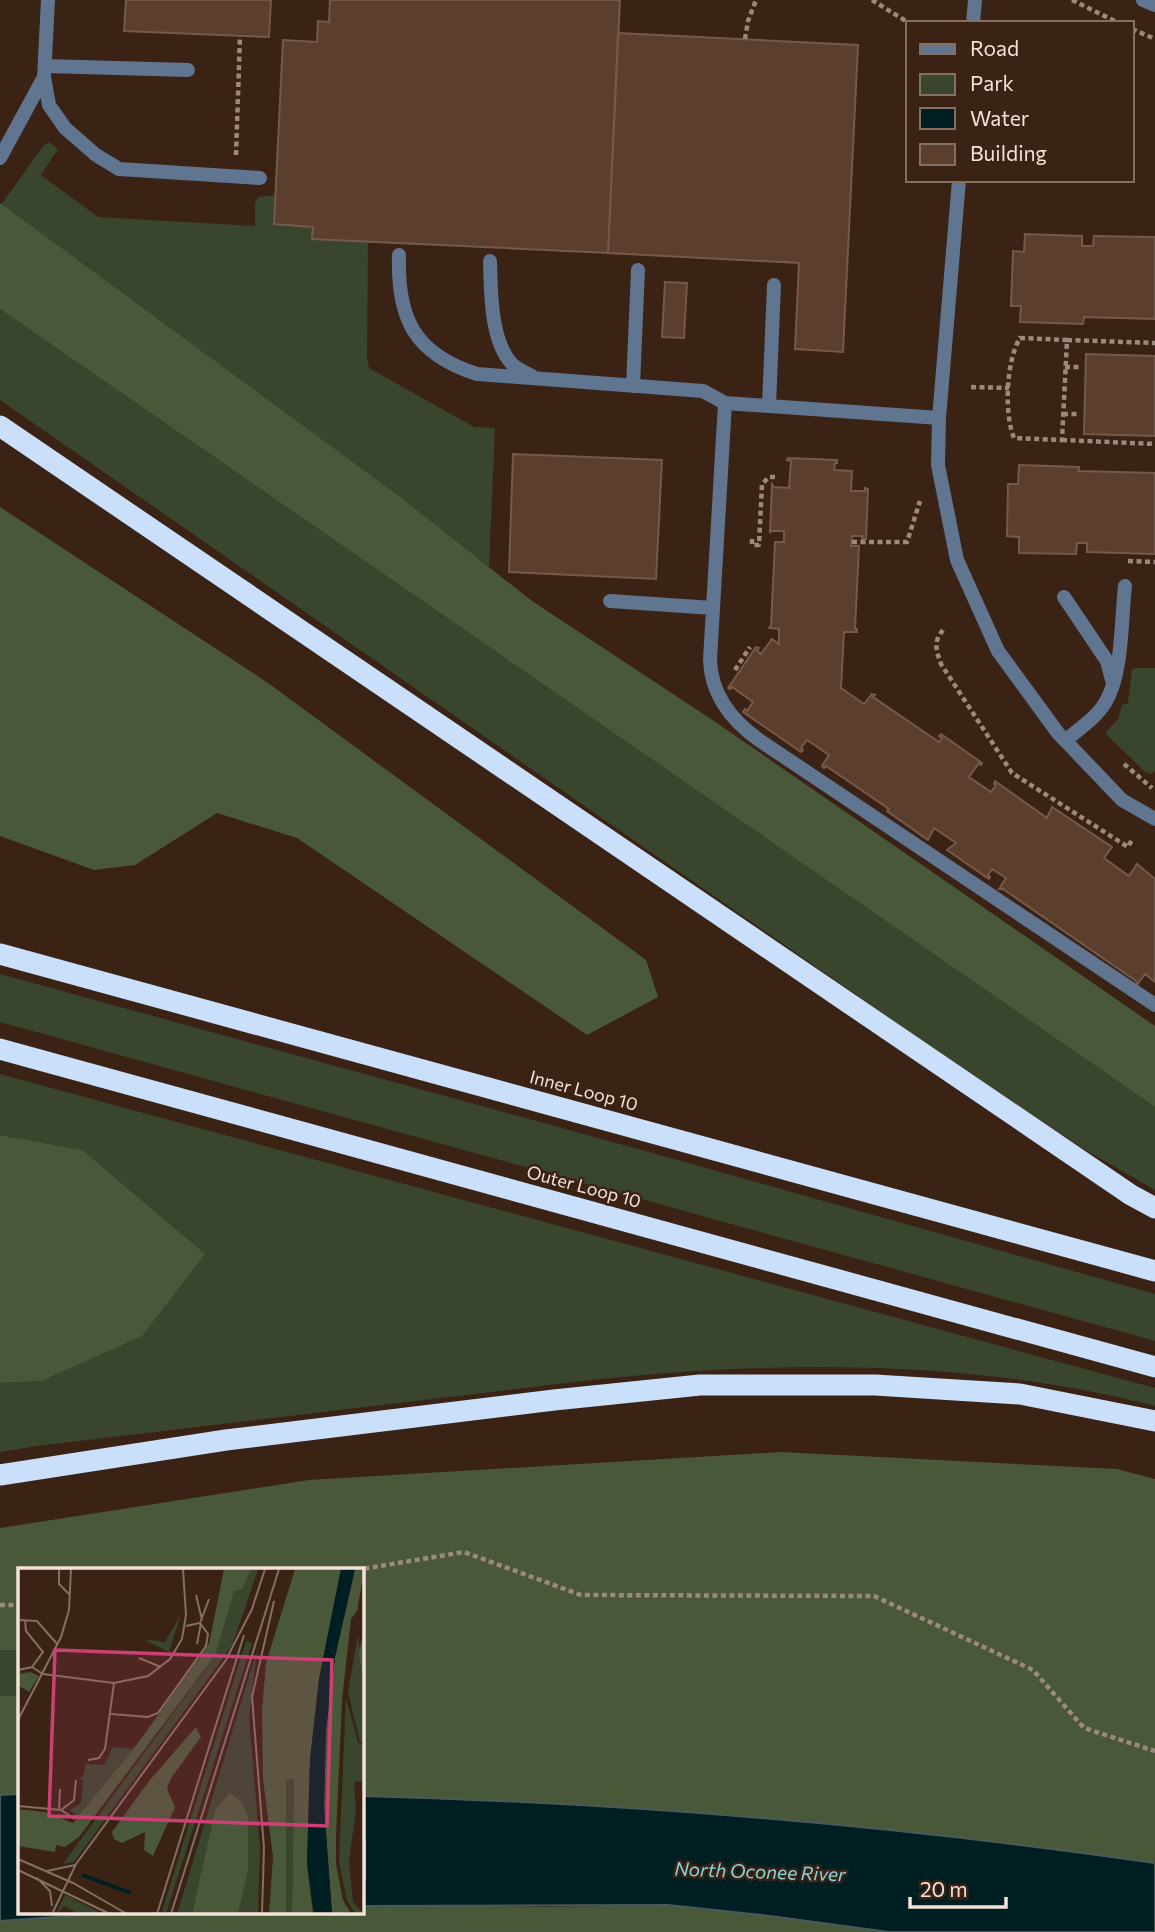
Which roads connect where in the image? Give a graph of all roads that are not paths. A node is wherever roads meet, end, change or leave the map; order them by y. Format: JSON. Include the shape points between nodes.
{"nodes":[{"id":1,"x":48,"y":0,"type":"edge"},
{"id":2,"x":975,"y":0,"type":"edge"},
{"id":3,"x":1143,"y":0,"type":"edge"},
{"id":4,"x":1155,"y":5,"type":"edge"},
{"id":5,"x":973,"y":21,"type":"edge"},
{"id":6,"x":188,"y":70,"type":"dead end"},
{"id":7,"x":44,"y":71,"type":"junction"},
{"id":8,"x":0,"y":158,"type":"edge"},
{"id":9,"x":260,"y":178,"type":"dead end"},
{"id":10,"x":959,"y":182,"type":"edge"},
{"id":11,"x":399,"y":255,"type":"dead end"},
{"id":12,"x":490,"y":261,"type":"dead end"},
{"id":13,"x":638,"y":270,"type":"dead end"},
{"id":14,"x":774,"y":285,"type":"dead end"},
{"id":15,"x":536,"y":379,"type":"junction"},
{"id":16,"x":633,"y":386,"type":"junction"},
{"id":17,"x":725,"y":403,"type":"junction"},
{"id":18,"x":769,"y":406,"type":"junction"},
{"id":19,"x":939,"y":418,"type":"junction"},
{"id":20,"x":0,"y":426,"type":"edge"},
{"id":21,"x":1125,"y":586,"type":"dead end"},
{"id":22,"x":1064,"y":597,"type":"dead end"},
{"id":23,"x":610,"y":601,"type":"dead end"},
{"id":24,"x":713,"y":608,"type":"junction"},
{"id":25,"x":1112,"y":685,"type":"junction"},
{"id":26,"x":1066,"y":740,"type":"junction"},
{"id":27,"x":1155,"y":819,"type":"edge"},
{"id":28,"x":0,"y":954,"type":"edge"},
{"id":29,"x":1155,"y":1005,"type":"edge"},
{"id":30,"x":0,"y":1049,"type":"edge"},
{"id":31,"x":1155,"y":1208,"type":"edge"},
{"id":32,"x":1155,"y":1271,"type":"edge"},
{"id":33,"x":1155,"y":1367,"type":"edge"},
{"id":34,"x":1155,"y":1421,"type":"edge"},
{"id":35,"x":0,"y":1475,"type":"edge"}],
"edges":[{"from":1,"to":7,"type":"street"},
{"from":2,"to":5,"type":"street"},
{"from":3,"to":4,"type":"street"},
{"from":6,"to":7,"type":"street"},
{"from":7,"to":8,"type":"street"},
{"from":7,"to":9,"type":"street","via":[[49,105],[65,128],[119,169]]},
{"from":10,"to":19,"type":"street"},
{"from":11,"to":15,"type":"street","via":[[403,310],[424,345],[453,365],[477,374]]},
{"from":12,"to":15,"type":"street","via":[[495,328],[503,350],[513,365]]},
{"from":13,"to":16,"type":"street"},
{"from":14,"to":18,"type":"street"},
{"from":15,"to":16,"type":"street"},
{"from":16,"to":17,"type":"street","via":[[704,391]]},
{"from":17,"to":18,"type":"street"},
{"from":17,"to":24,"type":"street"},
{"from":18,"to":19,"type":"street"},
{"from":19,"to":26,"type":"street","via":[[938,465],[957,560],[998,651]]},
{"from":20,"to":31,"type":"highway"},
{"from":21,"to":25,"type":"street"},
{"from":22,"to":25,"type":"street","via":[[1107,661]]},
{"from":23,"to":24,"type":"street"},
{"from":24,"to":29,"type":"street","via":[[712,679],[725,708],[745,730]]},
{"from":25,"to":26,"type":"street","via":[[1105,703]]},
{"from":26,"to":27,"type":"street","via":[[1122,800]]},
{"from":28,"to":32,"type":"highway","name":"Inner Loop 10"},
{"from":30,"to":33,"type":"highway","name":"Outer Loop 10"},
{"from":34,"to":35,"type":"highway","via":[[1020,1394],[875,1385],[700,1385],[226,1440]]}]}
